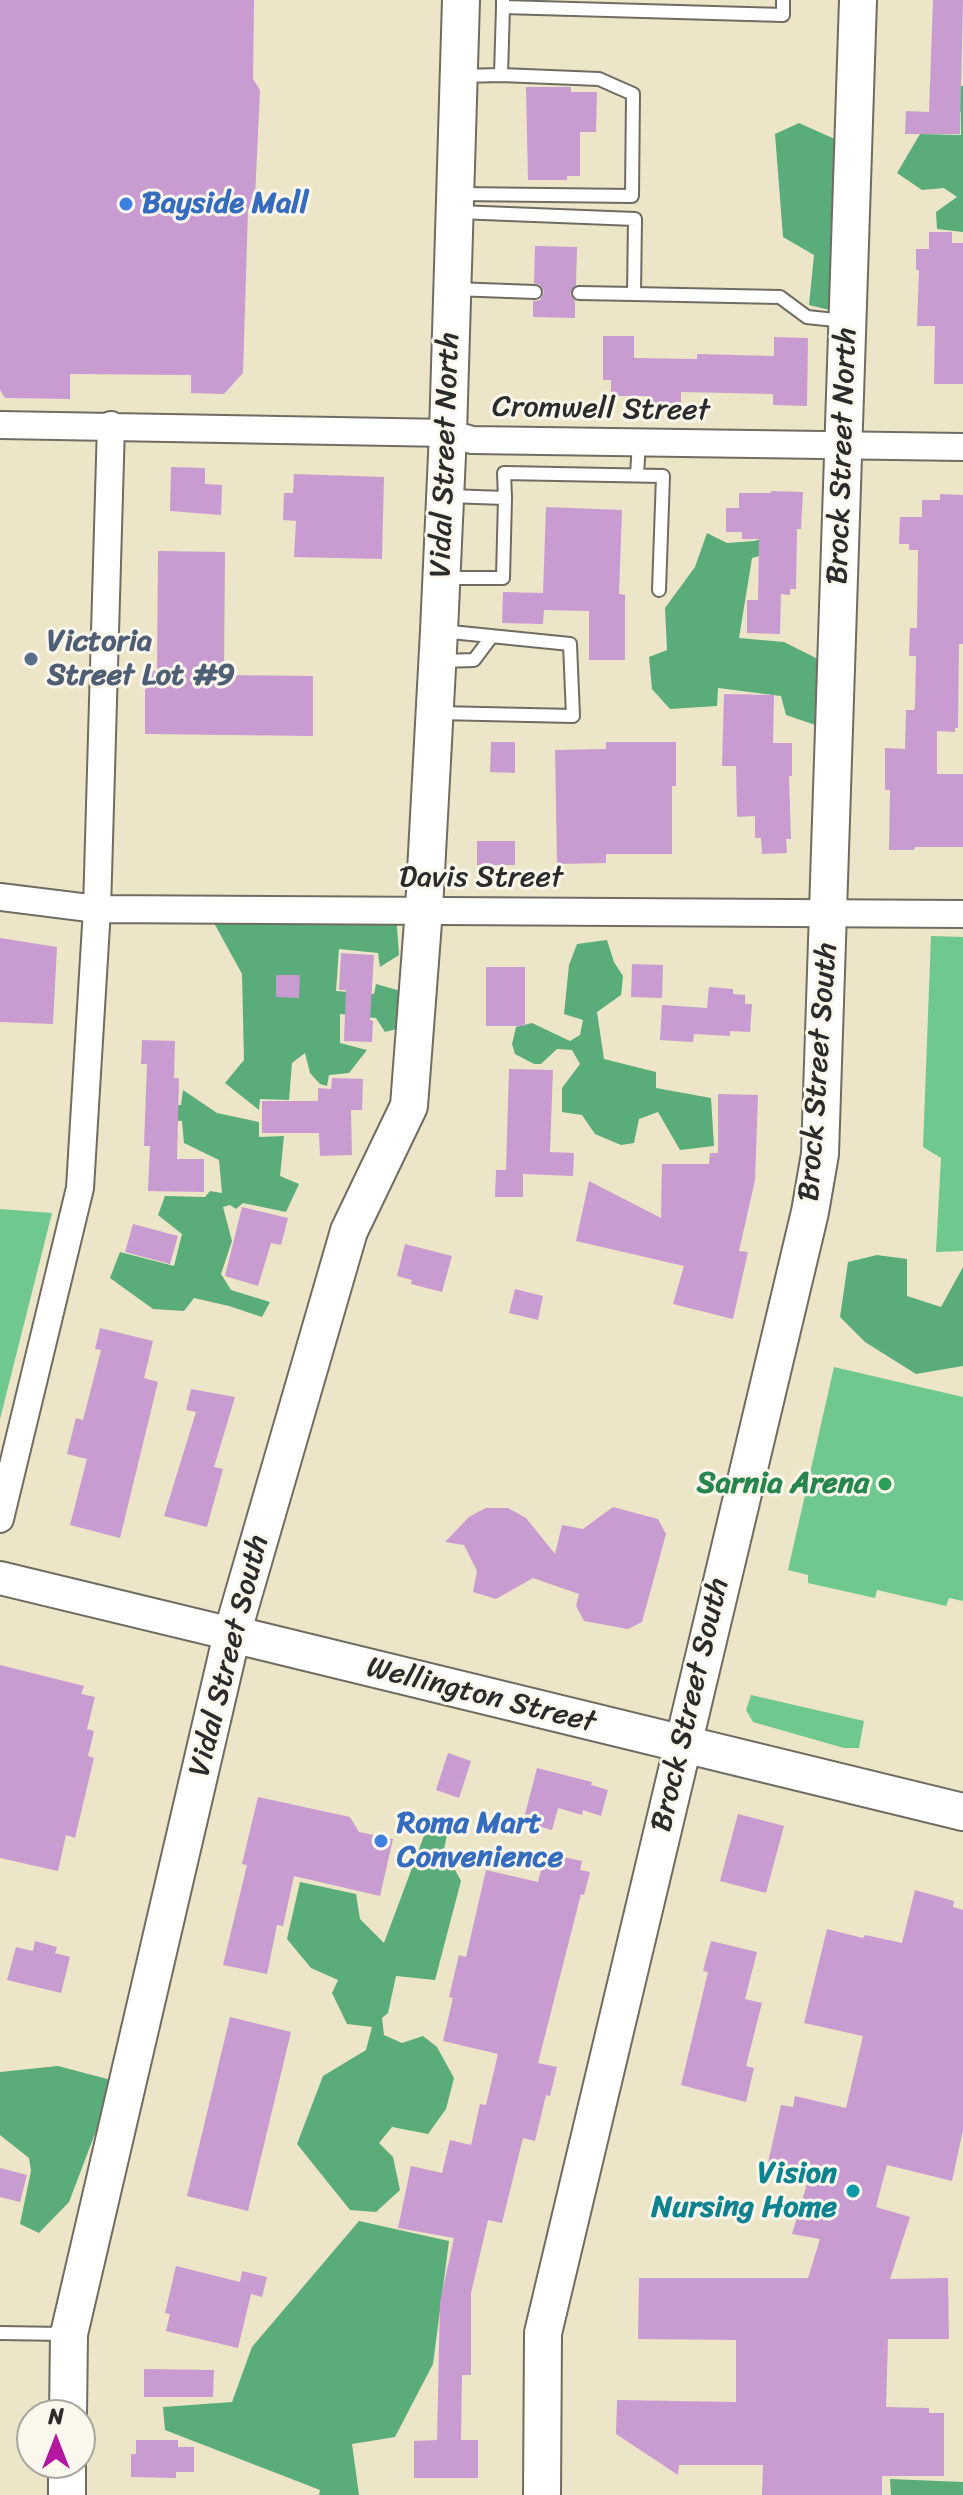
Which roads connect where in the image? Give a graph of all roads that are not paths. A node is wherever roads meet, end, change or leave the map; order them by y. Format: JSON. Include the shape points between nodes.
{"nodes":[{"id":1,"x":461,"y":0,"type":"edge"},
{"id":2,"x":783,"y":0,"type":"edge"},
{"id":3,"x":858,"y":0,"type":"edge"},
{"id":4,"x":503,"y":4,"type":"edge"},
{"id":5,"x":501,"y":75,"type":"junction"},
{"id":6,"x":459,"y":76,"type":"junction"},
{"id":7,"x":455,"y":203,"type":"junction"},
{"id":8,"x":452,"y":289,"type":"junction"},
{"id":9,"x":535,"y":292,"type":"dead end"},
{"id":10,"x":579,"y":293,"type":"dead end"},
{"id":11,"x":634,"y":294,"type":"junction"},
{"id":12,"x":847,"y":322,"type":"junction"},
{"id":13,"x":0,"y":425,"type":"edge"},
{"id":14,"x":111,"y":425,"type":"junction"},
{"id":15,"x":448,"y":433,"type":"junction"},
{"id":16,"x":639,"y":442,"type":"junction"},
{"id":17,"x":844,"y":444,"type":"junction"},
{"id":18,"x":963,"y":447,"type":"edge"},
{"id":19,"x":637,"y":475,"type":"junction"},
{"id":20,"x":445,"y":496,"type":"junction"},
{"id":21,"x":505,"y":498,"type":"junction"},
{"id":22,"x":442,"y":578,"type":"junction"},
{"id":23,"x":659,"y":590,"type":"dead end"},
{"id":24,"x":492,"y":636,"type":"junction"},
{"id":25,"x":438,"y":646,"type":"junction"},
{"id":26,"x":434,"y":713,"type":"junction"},
{"id":27,"x":0,"y":897,"type":"edge"},
{"id":28,"x":97,"y":909,"type":"junction"},
{"id":29,"x":424,"y":909,"type":"junction"},
{"id":30,"x":829,"y":913,"type":"junction"},
{"id":31,"x":963,"y":914,"type":"edge"},
{"id":32,"x":0,"y":1519,"type":"edge"},
{"id":33,"x":0,"y":1578,"type":"edge"},
{"id":34,"x":232,"y":1634,"type":"junction"},
{"id":35,"x":681,"y":1745,"type":"junction"},
{"id":36,"x":963,"y":1812,"type":"edge"},
{"id":37,"x":0,"y":2333,"type":"edge"},
{"id":38,"x":69,"y":2334,"type":"junction"},
{"id":39,"x":68,"y":2399,"type":"edge"},
{"id":40,"x":542,"y":2495,"type":"edge"}],
"edges":[{"from":1,"to":6,"type":"main road","name":"Vidal Street North"},
{"from":2,"to":4,"type":"lane","via":[[783,15]]},
{"from":3,"to":12,"type":"main road","name":"Brock Street North"},
{"from":4,"to":5,"type":"lane"},
{"from":5,"to":6,"type":"lane"},
{"from":5,"to":7,"type":"lane","via":[[599,79],[633,94],[632,196]]},
{"from":6,"to":7,"type":"main road","name":"Vidal Street North"},
{"from":7,"to":8,"type":"main road","name":"Vidal Street North"},
{"from":7,"to":11,"type":"lane","via":[[635,219]]},
{"from":8,"to":9,"type":"lane"},
{"from":8,"to":15,"type":"main road","name":"Vidal Street North"},
{"from":10,"to":11,"type":"lane"},
{"from":11,"to":12,"type":"lane","via":[[780,297],[807,317]]},
{"from":12,"to":17,"type":"main road","name":"Brock Street North"},
{"from":13,"to":14,"type":"street","name":"Cromwell Street"},
{"from":14,"to":15,"type":"street","name":"Cromwell Street"},
{"from":14,"to":28,"type":"street"},
{"from":15,"to":16,"type":"street","name":"Cromwell Street","via":[[472,440]]},
{"from":15,"to":20,"type":"main road","name":"Vidal Street North"},
{"from":16,"to":17,"type":"street","name":"Cromwell Street"},
{"from":16,"to":19,"type":"lane"},
{"from":17,"to":18,"type":"street","name":"Cromwell Street"},
{"from":17,"to":30,"type":"main road","name":"Brock Street North"},
{"from":19,"to":21,"type":"lane","via":[[504,473]]},
{"from":19,"to":23,"type":"lane","via":[[663,476]]},
{"from":20,"to":21,"type":"lane"},
{"from":20,"to":22,"type":"main road","name":"Vidal Street North"},
{"from":21,"to":22,"type":"lane","via":[[503,578]]},
{"from":22,"to":25,"type":"main road","name":"Vidal Street North"},
{"from":24,"to":25,"type":"lane"},
{"from":24,"to":25,"type":"lane","via":[[474,660]]},
{"from":24,"to":26,"type":"lane","via":[[570,644],[573,716]]},
{"from":25,"to":26,"type":"main road","name":"Vidal Street North"},
{"from":26,"to":29,"type":"main road","name":"Vidal Street North"},
{"from":27,"to":28,"type":"street","name":"Davis Street"},
{"from":28,"to":29,"type":"street","name":"Davis Street"},
{"from":28,"to":32,"type":"street","via":[[80,1188]]},
{"from":29,"to":30,"type":"street","name":"Davis Street"},
{"from":29,"to":34,"type":"main road","name":"Vidal Street South","via":[[409,1106],[349,1231]]},
{"from":30,"to":31,"type":"street","name":"Davis Street"},
{"from":30,"to":35,"type":"main road","name":"Brock Street South","via":[[820,1154],[810,1212]]},
{"from":33,"to":34,"type":"street","name":"Wellington Street"},
{"from":34,"to":35,"type":"main road","name":"Wellington Street"},
{"from":34,"to":38,"type":"main road","name":"Vidal Street South"},
{"from":35,"to":36,"type":"main road","name":"Wellington Street"},
{"from":35,"to":40,"type":"main road","name":"Brock Street South","via":[[543,2333]]},
{"from":37,"to":38,"type":"lane"},
{"from":38,"to":39,"type":"main road","name":"Vidal Street South"}]}
